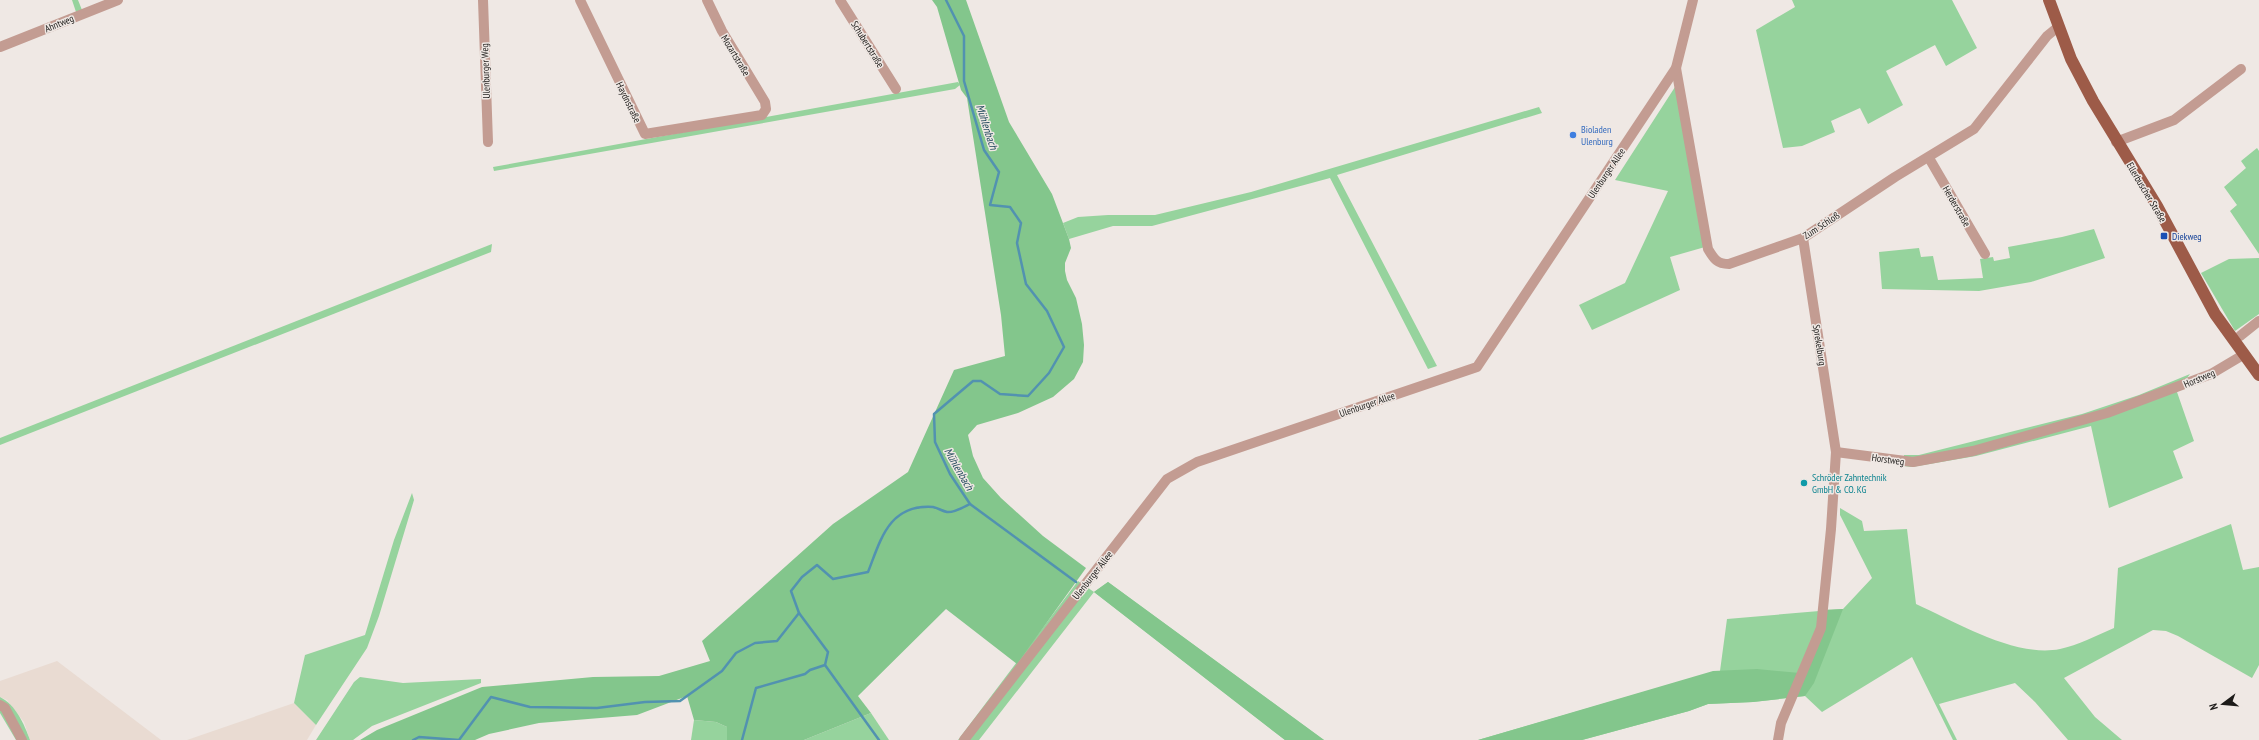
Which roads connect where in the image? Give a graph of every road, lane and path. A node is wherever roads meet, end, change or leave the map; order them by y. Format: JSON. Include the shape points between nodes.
{"nodes":[{"id":1,"x":118,"y":0,"type":"edge"},
{"id":2,"x":483,"y":0,"type":"edge"},
{"id":3,"x":580,"y":0,"type":"edge"},
{"id":4,"x":707,"y":0,"type":"edge"},
{"id":5,"x":840,"y":0,"type":"edge"},
{"id":6,"x":1693,"y":0,"type":"edge"},
{"id":7,"x":2049,"y":0,"type":"edge"},
{"id":8,"x":2058,"y":27,"type":"junction"},
{"id":9,"x":0,"y":47,"type":"edge"},
{"id":10,"x":1676,"y":68,"type":"junction"},
{"id":11,"x":2241,"y":69,"type":"dead end"},
{"id":12,"x":896,"y":89,"type":"dead end"},
{"id":13,"x":766,"y":110,"type":"joint"},
{"id":14,"x":488,"y":142,"type":"dead end"},
{"id":15,"x":2116,"y":142,"type":"junction"},
{"id":16,"x":1929,"y":158,"type":"junction"},
{"id":17,"x":1803,"y":238,"type":"junction"},
{"id":18,"x":1985,"y":254,"type":"dead end"},
{"id":19,"x":2259,"y":322,"type":"edge"},
{"id":20,"x":2240,"y":336,"type":"dead end"},
{"id":21,"x":2243,"y":356,"type":"junction"},
{"id":22,"x":2259,"y":375,"type":"edge"},
{"id":23,"x":1836,"y":452,"type":"junction"},
{"id":24,"x":0,"y":704,"type":"edge"},
{"id":25,"x":22,"y":740,"type":"edge"},
{"id":26,"x":964,"y":740,"type":"edge"},
{"id":27,"x":1778,"y":740,"type":"edge"}],
"edges":[{"from":1,"to":9,"type":"street","name":"Ahntweg"},
{"from":2,"to":14,"type":"street","name":"Ulenburger Weg"},
{"from":3,"to":13,"type":"street","name":"Haydnstraße","via":[[645,134],[762,115]]},
{"from":4,"to":13,"type":"street","name":"Mozartstraße","via":[[722,31],[765,102]]},
{"from":5,"to":12,"type":"street","name":"Schubertstraße"},
{"from":6,"to":10,"type":"street","name":"Ulenburger Allee"},
{"from":7,"to":8,"type":"main road","name":"Ellerbuscher Straße"},
{"from":8,"to":15,"type":"main road","name":"Ellerbuscher Straße","via":[[2075,66]]},
{"from":8,"to":16,"type":"street","name":"Zum Schloß","via":[[2047,36],[1974,129]]},
{"from":10,"to":17,"type":"street","name":"Zum Schloß","via":[[1708,249],[1715,260],[1721,264],[1729,264]]},
{"from":10,"to":26,"type":"street","name":"Ulenburger Allee","via":[[1477,367],[1197,462],[1167,479]]},
{"from":11,"to":15,"type":"street","via":[[2174,120]]},
{"from":15,"to":21,"type":"main road","name":"Ellerbuscher Straße","via":[[2157,206],[2215,314]]},
{"from":16,"to":17,"type":"street","name":"Zum Schloß","via":[[1894,177]]},
{"from":16,"to":18,"type":"street","name":"Herderstraße"},
{"from":17,"to":23,"type":"street","name":"Sprekelburg"},
{"from":19,"to":20,"type":"street"},
{"from":21,"to":22,"type":"main road","name":"Ellerbuscher Straße"},
{"from":21,"to":23,"type":"street","name":"Horstweg","via":[[2211,374],[2107,413],[1973,451],[1913,462]]},
{"from":23,"to":27,"type":"street","via":[[1821,628],[1781,723]]},
{"from":24,"to":25,"type":"street","via":[[5,708]]}]}
